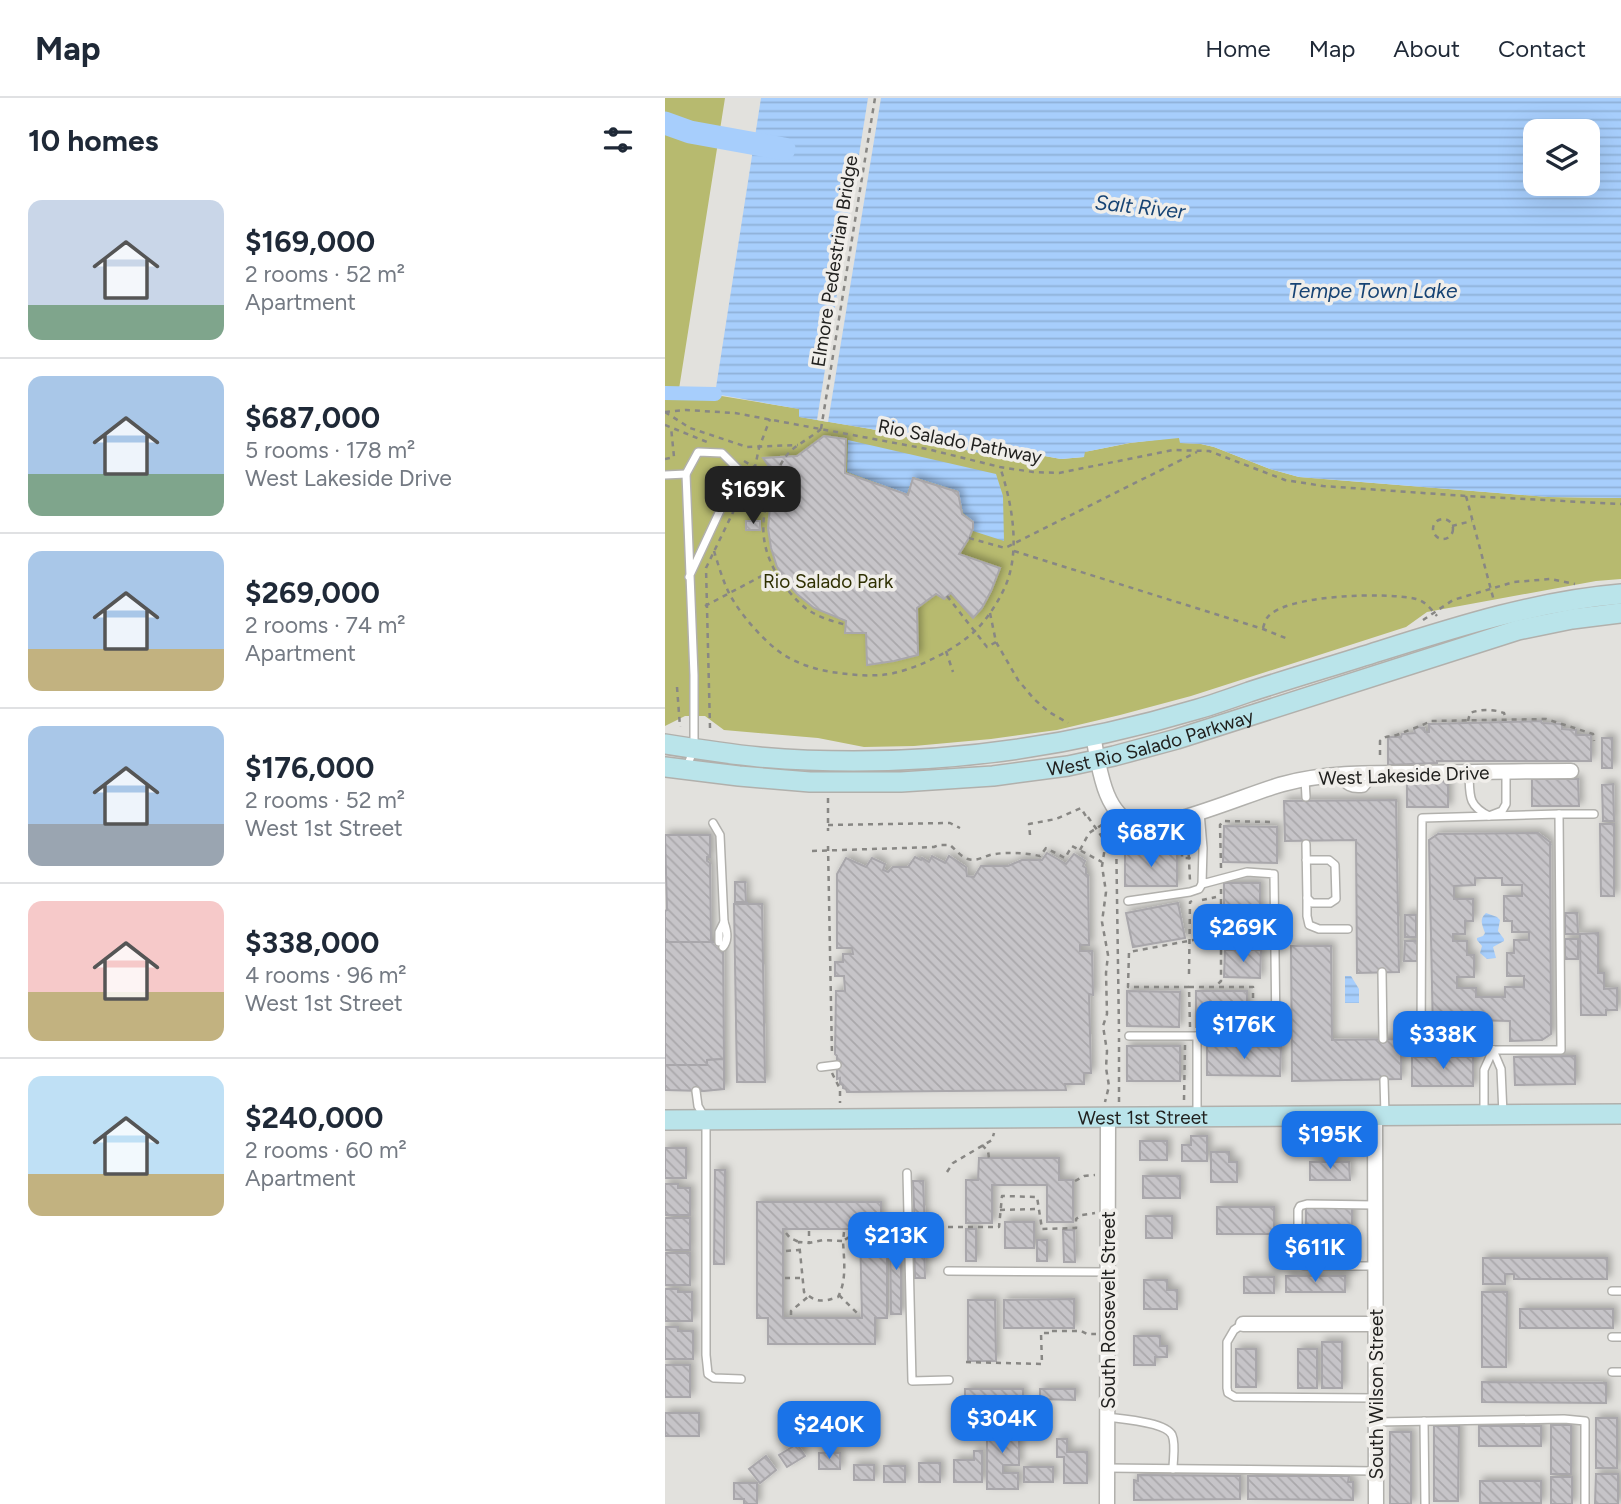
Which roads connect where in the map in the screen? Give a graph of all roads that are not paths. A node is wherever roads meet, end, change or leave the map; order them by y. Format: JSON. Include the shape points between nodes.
{"nodes":[{"id":1,"x":686,"y":474,"type":"junction"},
{"id":2,"x":665,"y":475,"type":"edge"},
{"id":3,"x":689,"y":577,"type":"junction"},
{"id":4,"x":1621,"y":594,"type":"edge"},
{"id":5,"x":1621,"y":613,"type":"edge"},
{"id":6,"x":1093,"y":736,"type":"junction"},
{"id":7,"x":665,"y":744,"type":"edge"},
{"id":8,"x":694,"y":748,"type":"junction"},
{"id":9,"x":1098,"y":760,"type":"junction"},
{"id":10,"x":665,"y":767,"type":"edge"},
{"id":11,"x":686,"y":769,"type":"junction"},
{"id":12,"x":1506,"y":771,"type":"junction"},
{"id":13,"x":1571,"y":771,"type":"dead end"},
{"id":14,"x":1469,"y":772,"type":"junction"},
{"id":15,"x":1305,"y":779,"type":"junction"},
{"id":16,"x":1306,"y":797,"type":"dead end"},
{"id":17,"x":1200,"y":812,"type":"junction"},
{"id":18,"x":1559,"y":814,"type":"junction"},
{"id":19,"x":1594,"y":814,"type":"dead end"},
{"id":20,"x":1489,"y":816,"type":"junction"},
{"id":21,"x":713,"y":823,"type":"dead end"},
{"id":22,"x":1306,"y":844,"type":"dead end"},
{"id":23,"x":1306,"y":860,"type":"junction"},
{"id":24,"x":1202,"y":884,"type":"junction"},
{"id":25,"x":1307,"y":898,"type":"junction"},
{"id":26,"x":1128,"y":901,"type":"dead end"},
{"id":27,"x":1348,"y":929,"type":"dead end"},
{"id":28,"x":721,"y":945,"type":"dead end"},
{"id":29,"x":1382,"y":972,"type":"dead end"},
{"id":30,"x":1129,"y":1036,"type":"dead end"},
{"id":31,"x":1197,"y":1036,"type":"junction"},
{"id":32,"x":1383,"y":1039,"type":"dead end"},
{"id":33,"x":1493,"y":1050,"type":"junction"},
{"id":34,"x":834,"y":1065,"type":"road end"},
{"id":35,"x":821,"y":1067,"type":"dead end"},
{"id":36,"x":1384,"y":1080,"type":"dead end"},
{"id":37,"x":695,"y":1091,"type":"dead end"},
{"id":38,"x":1111,"y":1106,"type":"junction"},
{"id":39,"x":1621,"y":1114,"type":"edge"},
{"id":40,"x":1493,"y":1115,"type":"junction"},
{"id":41,"x":1197,"y":1116,"type":"junction"},
{"id":42,"x":1380,"y":1116,"type":"junction"},
{"id":43,"x":706,"y":1119,"type":"junction"},
{"id":44,"x":665,"y":1120,"type":"edge"},
{"id":45,"x":907,"y":1173,"type":"dead end"},
{"id":46,"x":1374,"y":1205,"type":"junction"},
{"id":47,"x":1376,"y":1266,"type":"junction"},
{"id":48,"x":948,"y":1271,"type":"dead end"},
{"id":49,"x":1108,"y":1272,"type":"junction"},
{"id":50,"x":1612,"y":1291,"type":"dead end"},
{"id":51,"x":1621,"y":1291,"type":"edge"},
{"id":52,"x":1243,"y":1324,"type":"joint"},
{"id":53,"x":1375,"y":1324,"type":"junction"},
{"id":54,"x":741,"y":1379,"type":"dead end"},
{"id":55,"x":949,"y":1380,"type":"dead end"},
{"id":56,"x":1376,"y":1398,"type":"junction"},
{"id":57,"x":1107,"y":1417,"type":"junction"},
{"id":58,"x":1424,"y":1421,"type":"junction"},
{"id":59,"x":1376,"y":1422,"type":"junction"},
{"id":60,"x":1107,"y":1468,"type":"junction"},
{"id":61,"x":1173,"y":1469,"type":"junction"},
{"id":62,"x":1376,"y":1471,"type":"junction"},
{"id":63,"x":1107,"y":1504,"type":"edge"},
{"id":64,"x":1376,"y":1504,"type":"edge"},
{"id":65,"x":1425,"y":1504,"type":"edge"},
{"id":66,"x":1585,"y":1504,"type":"edge"}],
"edges":[{"from":1,"to":2,"type":"lane"},
{"from":1,"to":3,"type":"lane"},
{"from":1,"to":3,"type":"lane","via":[[698,452],[722,453],[739,470]]},
{"from":3,"to":8,"type":"lane"},
{"from":4,"to":6,"type":"main road","name":"West Rio Salado Parkway","via":[[1565,600],[1499,615],[1202,708]]},
{"from":5,"to":9,"type":"main road","name":"West Rio Salado Parkway","via":[[1518,630]]},
{"from":6,"to":8,"type":"main road","name":"West Rio Salado Parkway","via":[[930,759],[799,759]]},
{"from":6,"to":9,"type":"street","name":"West Lakeside Drive"},
{"from":7,"to":8,"type":"main road","name":"West Rio Salado Parkway"},
{"from":8,"to":11,"type":"lane"},
{"from":9,"to":11,"type":"main road","name":"West Rio Salado Parkway","via":[[1003,775],[901,782],[810,782]]},
{"from":9,"to":17,"type":"street","name":"West Lakeside Drive","via":[[1111,803],[1129,821],[1160,823]]},
{"from":10,"to":11,"type":"main road","name":"West Rio Salado Parkway"},
{"from":12,"to":13,"type":"street","name":"West Lakeside Drive"},
{"from":12,"to":14,"type":"street","name":"West Lakeside Drive"},
{"from":12,"to":20,"type":"lane","via":[[1506,804]]},
{"from":14,"to":15,"type":"street","name":"West Lakeside Drive"},
{"from":14,"to":20,"type":"lane","via":[[1473,804]]},
{"from":15,"to":16,"type":"lane"},
{"from":15,"to":17,"type":"street","name":"West Lakeside Drive"},
{"from":17,"to":24,"type":"lane"},
{"from":18,"to":19,"type":"lane"},
{"from":18,"to":20,"type":"lane"},
{"from":18,"to":33,"type":"lane","via":[[1561,1050]]},
{"from":20,"to":33,"type":"lane","via":[[1422,818],[1421,1050]]},
{"from":21,"to":28,"type":"lane","via":[[720,835],[727,942]]},
{"from":22,"to":23,"type":"lane"},
{"from":23,"to":25,"type":"lane"},
{"from":23,"to":25,"type":"lane","via":[[1329,860],[1335,865],[1336,899],[1312,903]]},
{"from":24,"to":26,"type":"lane","via":[[1190,892]]},
{"from":24,"to":31,"type":"lane","via":[[1247,872],[1274,874],[1276,1032]]},
{"from":25,"to":27,"type":"lane","via":[[1309,925]]},
{"from":29,"to":32,"type":"lane"},
{"from":30,"to":31,"type":"lane"},
{"from":31,"to":41,"type":"lane"},
{"from":33,"to":40,"type":"lane","via":[[1501,1069]]},
{"from":33,"to":40,"type":"lane","via":[[1483,1070]]},
{"from":34,"to":35,"type":"lane"},
{"from":36,"to":42,"type":"lane"},
{"from":37,"to":43,"type":"lane"},
{"from":38,"to":41,"type":"main road","name":"West 1st Street"},
{"from":38,"to":43,"type":"main road","name":"West 1st Street"},
{"from":38,"to":49,"type":"street","name":"South Roosevelt Street"},
{"from":39,"to":40,"type":"main road","name":"West 1st Street"},
{"from":40,"to":42,"type":"main road","name":"West 1st Street"},
{"from":41,"to":42,"type":"main road","name":"West 1st Street"},
{"from":42,"to":46,"type":"street","name":"South Wilson Street"},
{"from":43,"to":44,"type":"main road","name":"West 1st Street"},
{"from":43,"to":54,"type":"lane","via":[[708,1374]]},
{"from":45,"to":55,"type":"lane","via":[[912,1381]]},
{"from":46,"to":47,"type":"street","name":"South Wilson Street"},
{"from":46,"to":47,"type":"lane","via":[[1300,1206],[1298,1258],[1304,1266]]},
{"from":47,"to":53,"type":"street","name":"South Wilson Street"},
{"from":48,"to":49,"type":"lane"},
{"from":49,"to":57,"type":"street","name":"South Roosevelt Street"},
{"from":50,"to":51,"type":"lane"},
{"from":52,"to":53,"type":"street"},
{"from":52,"to":56,"type":"lane","via":[[1230,1334],[1226,1346],[1227,1388],[1235,1397]]},
{"from":53,"to":56,"type":"street","name":"South Wilson Street"},
{"from":56,"to":59,"type":"street","name":"South Wilson Street"},
{"from":57,"to":60,"type":"street","name":"South Roosevelt Street"},
{"from":57,"to":61,"type":"lane","via":[[1167,1430],[1172,1435]]},
{"from":58,"to":59,"type":"lane"},
{"from":58,"to":65,"type":"lane"},
{"from":58,"to":66,"type":"lane","via":[[1585,1421]]},
{"from":59,"to":62,"type":"street","name":"South Wilson Street"},
{"from":60,"to":61,"type":"lane"},
{"from":60,"to":63,"type":"street","name":"South Roosevelt Street"},
{"from":61,"to":62,"type":"lane"},
{"from":62,"to":64,"type":"street","name":"South Wilson Street"}]}
